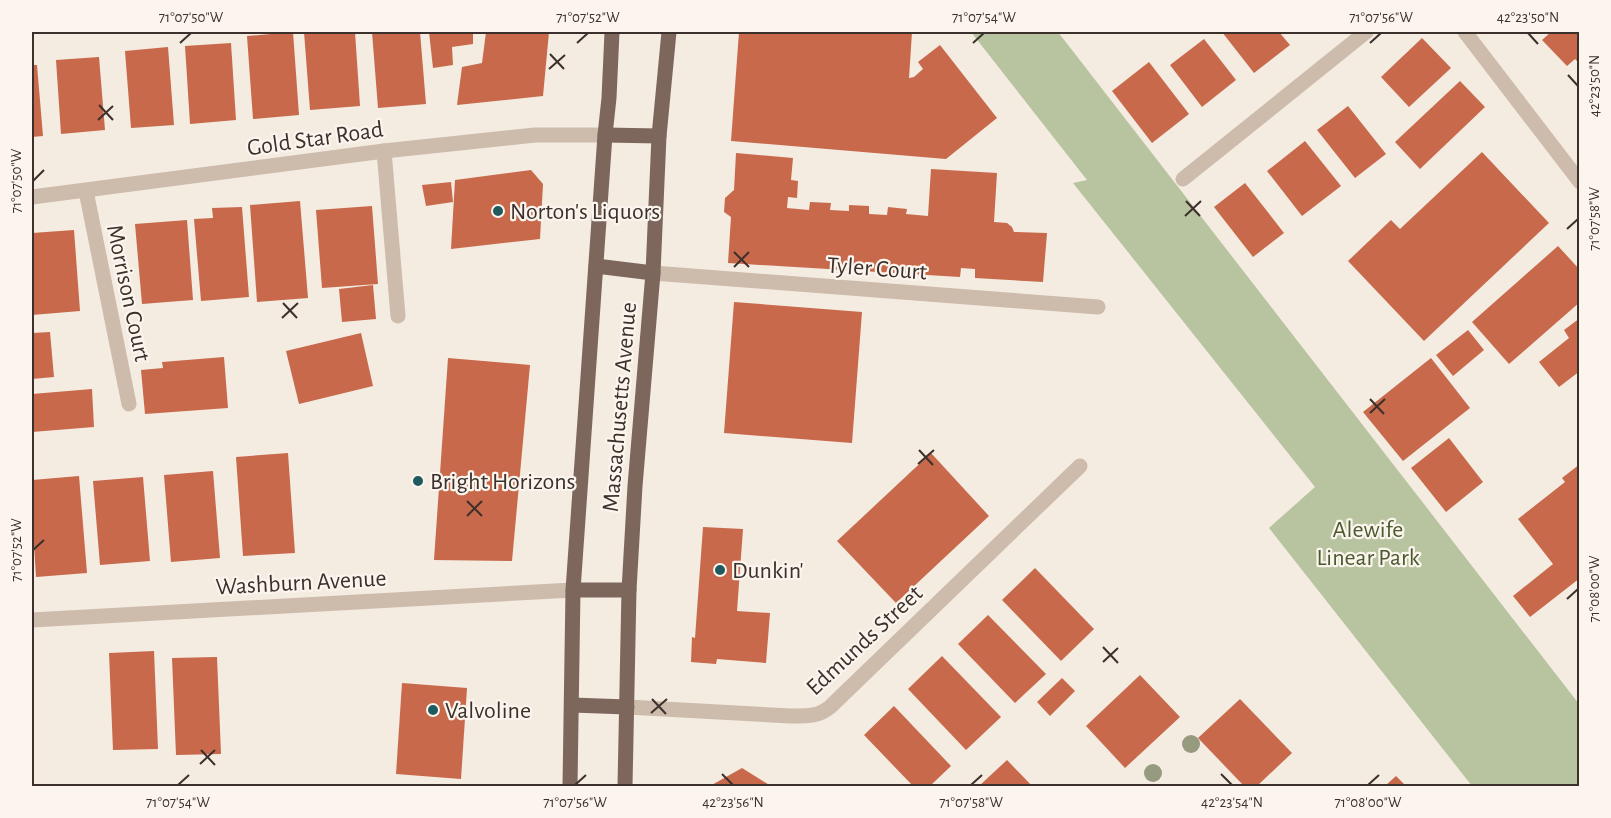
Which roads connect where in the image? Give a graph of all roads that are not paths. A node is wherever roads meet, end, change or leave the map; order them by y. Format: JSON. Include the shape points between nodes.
{"nodes":[{"id":1,"x":612,"y":32,"type":"edge"},
{"id":2,"x":669,"y":32,"type":"edge"},
{"id":3,"x":1366,"y":32,"type":"edge"},
{"id":4,"x":1464,"y":32,"type":"edge"},
{"id":5,"x":605,"y":135,"type":"junction"},
{"id":6,"x":659,"y":136,"type":"junction"},
{"id":7,"x":384,"y":151,"type":"junction"},
{"id":8,"x":1183,"y":179,"type":"dead end"},
{"id":9,"x":1580,"y":182,"type":"edge"},
{"id":10,"x":86,"y":191,"type":"junction"},
{"id":11,"x":32,"y":197,"type":"edge"},
{"id":12,"x":596,"y":266,"type":"junction"},
{"id":13,"x":653,"y":273,"type":"junction"},
{"id":14,"x":1098,"y":307,"type":"dead end"},
{"id":15,"x":398,"y":316,"type":"dead end"},
{"id":16,"x":129,"y":404,"type":"dead end"},
{"id":17,"x":1080,"y":466,"type":"dead end"},
{"id":18,"x":573,"y":590,"type":"junction"},
{"id":19,"x":629,"y":590,"type":"junction"},
{"id":20,"x":32,"y":620,"type":"edge"},
{"id":21,"x":572,"y":705,"type":"junction"},
{"id":22,"x":627,"y":707,"type":"junction"},
{"id":23,"x":570,"y":786,"type":"edge"},
{"id":24,"x":625,"y":786,"type":"edge"}],
"edges":[{"from":1,"to":5,"type":"main road","name":"Massachusetts Avenue"},
{"from":2,"to":6,"type":"main road","name":"Massachusetts Avenue"},
{"from":3,"to":8,"type":"street"},
{"from":4,"to":9,"type":"street"},
{"from":5,"to":6,"type":"main road"},
{"from":5,"to":7,"type":"street","name":"Gold Star Road","via":[[534,135]]},
{"from":5,"to":12,"type":"main road","name":"Massachusetts Avenue"},
{"from":6,"to":13,"type":"main road","name":"Massachusetts Avenue"},
{"from":7,"to":10,"type":"street","name":"Gold Star Road"},
{"from":7,"to":15,"type":"street"},
{"from":10,"to":11,"type":"street","name":"Gold Star Road"},
{"from":10,"to":16,"type":"street","name":"Morrison Court"},
{"from":12,"to":13,"type":"main road"},
{"from":12,"to":18,"type":"main road","name":"Massachusetts Avenue"},
{"from":13,"to":14,"type":"street","name":"Tyler Court"},
{"from":13,"to":19,"type":"main road","name":"Massachusetts Avenue"},
{"from":17,"to":22,"type":"street","name":"Edmunds Street","via":[[820,713],[808,717]]},
{"from":18,"to":19,"type":"main road"},
{"from":18,"to":20,"type":"street","name":"Washburn Avenue"},
{"from":18,"to":21,"type":"main road","name":"Massachusetts Avenue"},
{"from":19,"to":22,"type":"main road","name":"Massachusetts Avenue"},
{"from":21,"to":22,"type":"main road"},
{"from":21,"to":23,"type":"main road","name":"Massachusetts Avenue"},
{"from":22,"to":24,"type":"main road","name":"Massachusetts Avenue"}]}
